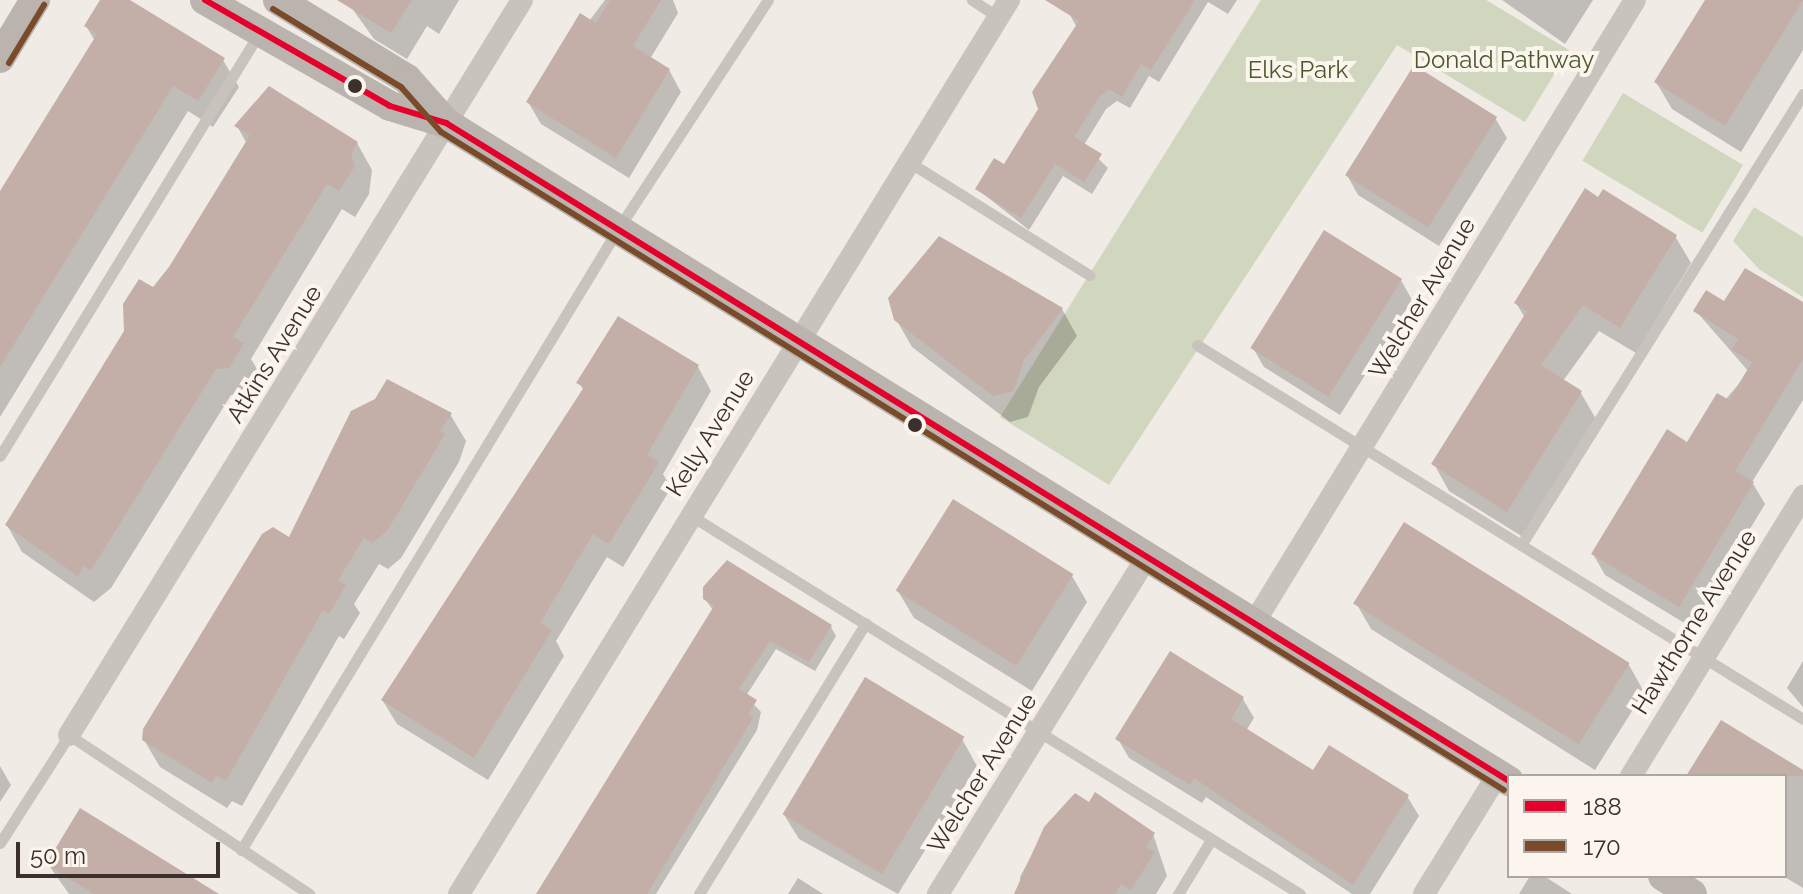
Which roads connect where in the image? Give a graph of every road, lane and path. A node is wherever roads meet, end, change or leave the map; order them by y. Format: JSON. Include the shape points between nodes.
{"nodes":[{"id":1,"x":35,"y":0,"type":"edge"},
{"id":2,"x":205,"y":0,"type":"edge"},
{"id":3,"x":278,"y":0,"type":"edge"},
{"id":4,"x":522,"y":0,"type":"edge"},
{"id":5,"x":768,"y":0,"type":"edge"},
{"id":6,"x":972,"y":0,"type":"edge"},
{"id":7,"x":1635,"y":0,"type":"edge"},
{"id":8,"x":1003,"y":8,"type":"edge"},
{"id":9,"x":261,"y":30,"type":"junction"},
{"id":10,"x":1,"y":56,"type":"edge"},
{"id":11,"x":1803,"y":94,"type":"edge"},
{"id":12,"x":446,"y":123,"type":"junction"},
{"id":13,"x":909,"y":162,"type":"junction"},
{"id":14,"x":618,"y":229,"type":"junction"},
{"id":15,"x":1089,"y":275,"type":"dead end"},
{"id":16,"x":798,"y":340,"type":"junction"},
{"id":17,"x":1197,"y":345,"type":"dead end"},
{"id":18,"x":1362,"y":447,"type":"junction"},
{"id":19,"x":0,"y":456,"type":"edge"},
{"id":20,"x":1803,"y":496,"type":"edge"},
{"id":21,"x":690,"y":515,"type":"junction"},
{"id":22,"x":1521,"y":545,"type":"junction"},
{"id":23,"x":1147,"y":557,"type":"junction"},
{"id":24,"x":866,"y":623,"type":"junction"},
{"id":25,"x":1254,"y":623,"type":"junction"},
{"id":26,"x":1702,"y":657,"type":"junction"},
{"id":27,"x":1803,"y":719,"type":"edge"},
{"id":28,"x":1038,"y":732,"type":"junction"},
{"id":29,"x":69,"y":735,"type":"junction"},
{"id":30,"x":1632,"y":774,"type":"edge"},
{"id":31,"x":1504,"y":777,"type":"edge"},
{"id":32,"x":1211,"y":840,"type":"junction"},
{"id":33,"x":0,"y":843,"type":"edge"},
{"id":34,"x":241,"y":850,"type":"junction"},
{"id":35,"x":1666,"y":878,"type":"edge"},
{"id":36,"x":309,"y":894,"type":"edge"},
{"id":37,"x":459,"y":894,"type":"edge"},
{"id":38,"x":699,"y":894,"type":"edge"},
{"id":39,"x":938,"y":894,"type":"edge"},
{"id":40,"x":1178,"y":894,"type":"edge"},
{"id":41,"x":1300,"y":894,"type":"edge"},
{"id":42,"x":1424,"y":894,"type":"edge"},
{"id":43,"x":1692,"y":894,"type":"edge"}],
"edges":[{"from":1,"to":10,"type":"main road"},
{"from":2,"to":9,"type":"main road"},
{"from":3,"to":12,"type":"main road","via":[[407,79]]},
{"from":4,"to":12,"type":"street","name":"Atkins Avenue"},
{"from":5,"to":14,"type":"lane"},
{"from":6,"to":8,"type":"lane"},
{"from":7,"to":18,"type":"street","name":"Welcher Avenue"},
{"from":8,"to":13,"type":"street","name":"Kelly Avenue"},
{"from":9,"to":12,"type":"main road","via":[[390,106]]},
{"from":9,"to":19,"type":"lane"},
{"from":11,"to":22,"type":"lane"},
{"from":12,"to":14,"type":"main road"},
{"from":12,"to":29,"type":"street","name":"Atkins Avenue"},
{"from":13,"to":15,"type":"lane"},
{"from":13,"to":16,"type":"street","name":"Kelly Avenue"},
{"from":14,"to":16,"type":"main road"},
{"from":14,"to":34,"type":"lane"},
{"from":16,"to":21,"type":"street","name":"Kelly Avenue"},
{"from":16,"to":23,"type":"main road"},
{"from":17,"to":18,"type":"lane"},
{"from":18,"to":22,"type":"lane"},
{"from":18,"to":25,"type":"street","name":"Welcher Avenue"},
{"from":20,"to":26,"type":"street","name":"Hawthorne Avenue"},
{"from":21,"to":24,"type":"lane"},
{"from":21,"to":37,"type":"street","name":"Kelly Avenue"},
{"from":22,"to":26,"type":"lane"},
{"from":23,"to":25,"type":"main road"},
{"from":23,"to":28,"type":"street","name":"Welcher Avenue"},
{"from":24,"to":28,"type":"lane"},
{"from":24,"to":38,"type":"lane"},
{"from":25,"to":31,"type":"main road"},
{"from":26,"to":27,"type":"lane"},
{"from":26,"to":30,"type":"street","name":"Hawthorne Avenue"},
{"from":28,"to":32,"type":"lane"},
{"from":28,"to":39,"type":"street","name":"Welcher Avenue"},
{"from":29,"to":33,"type":"lane"},
{"from":29,"to":34,"type":"lane"},
{"from":31,"to":42,"type":"street"},
{"from":32,"to":40,"type":"lane"},
{"from":32,"to":41,"type":"lane"},
{"from":34,"to":36,"type":"lane"},
{"from":35,"to":43,"type":"main road"}]}
